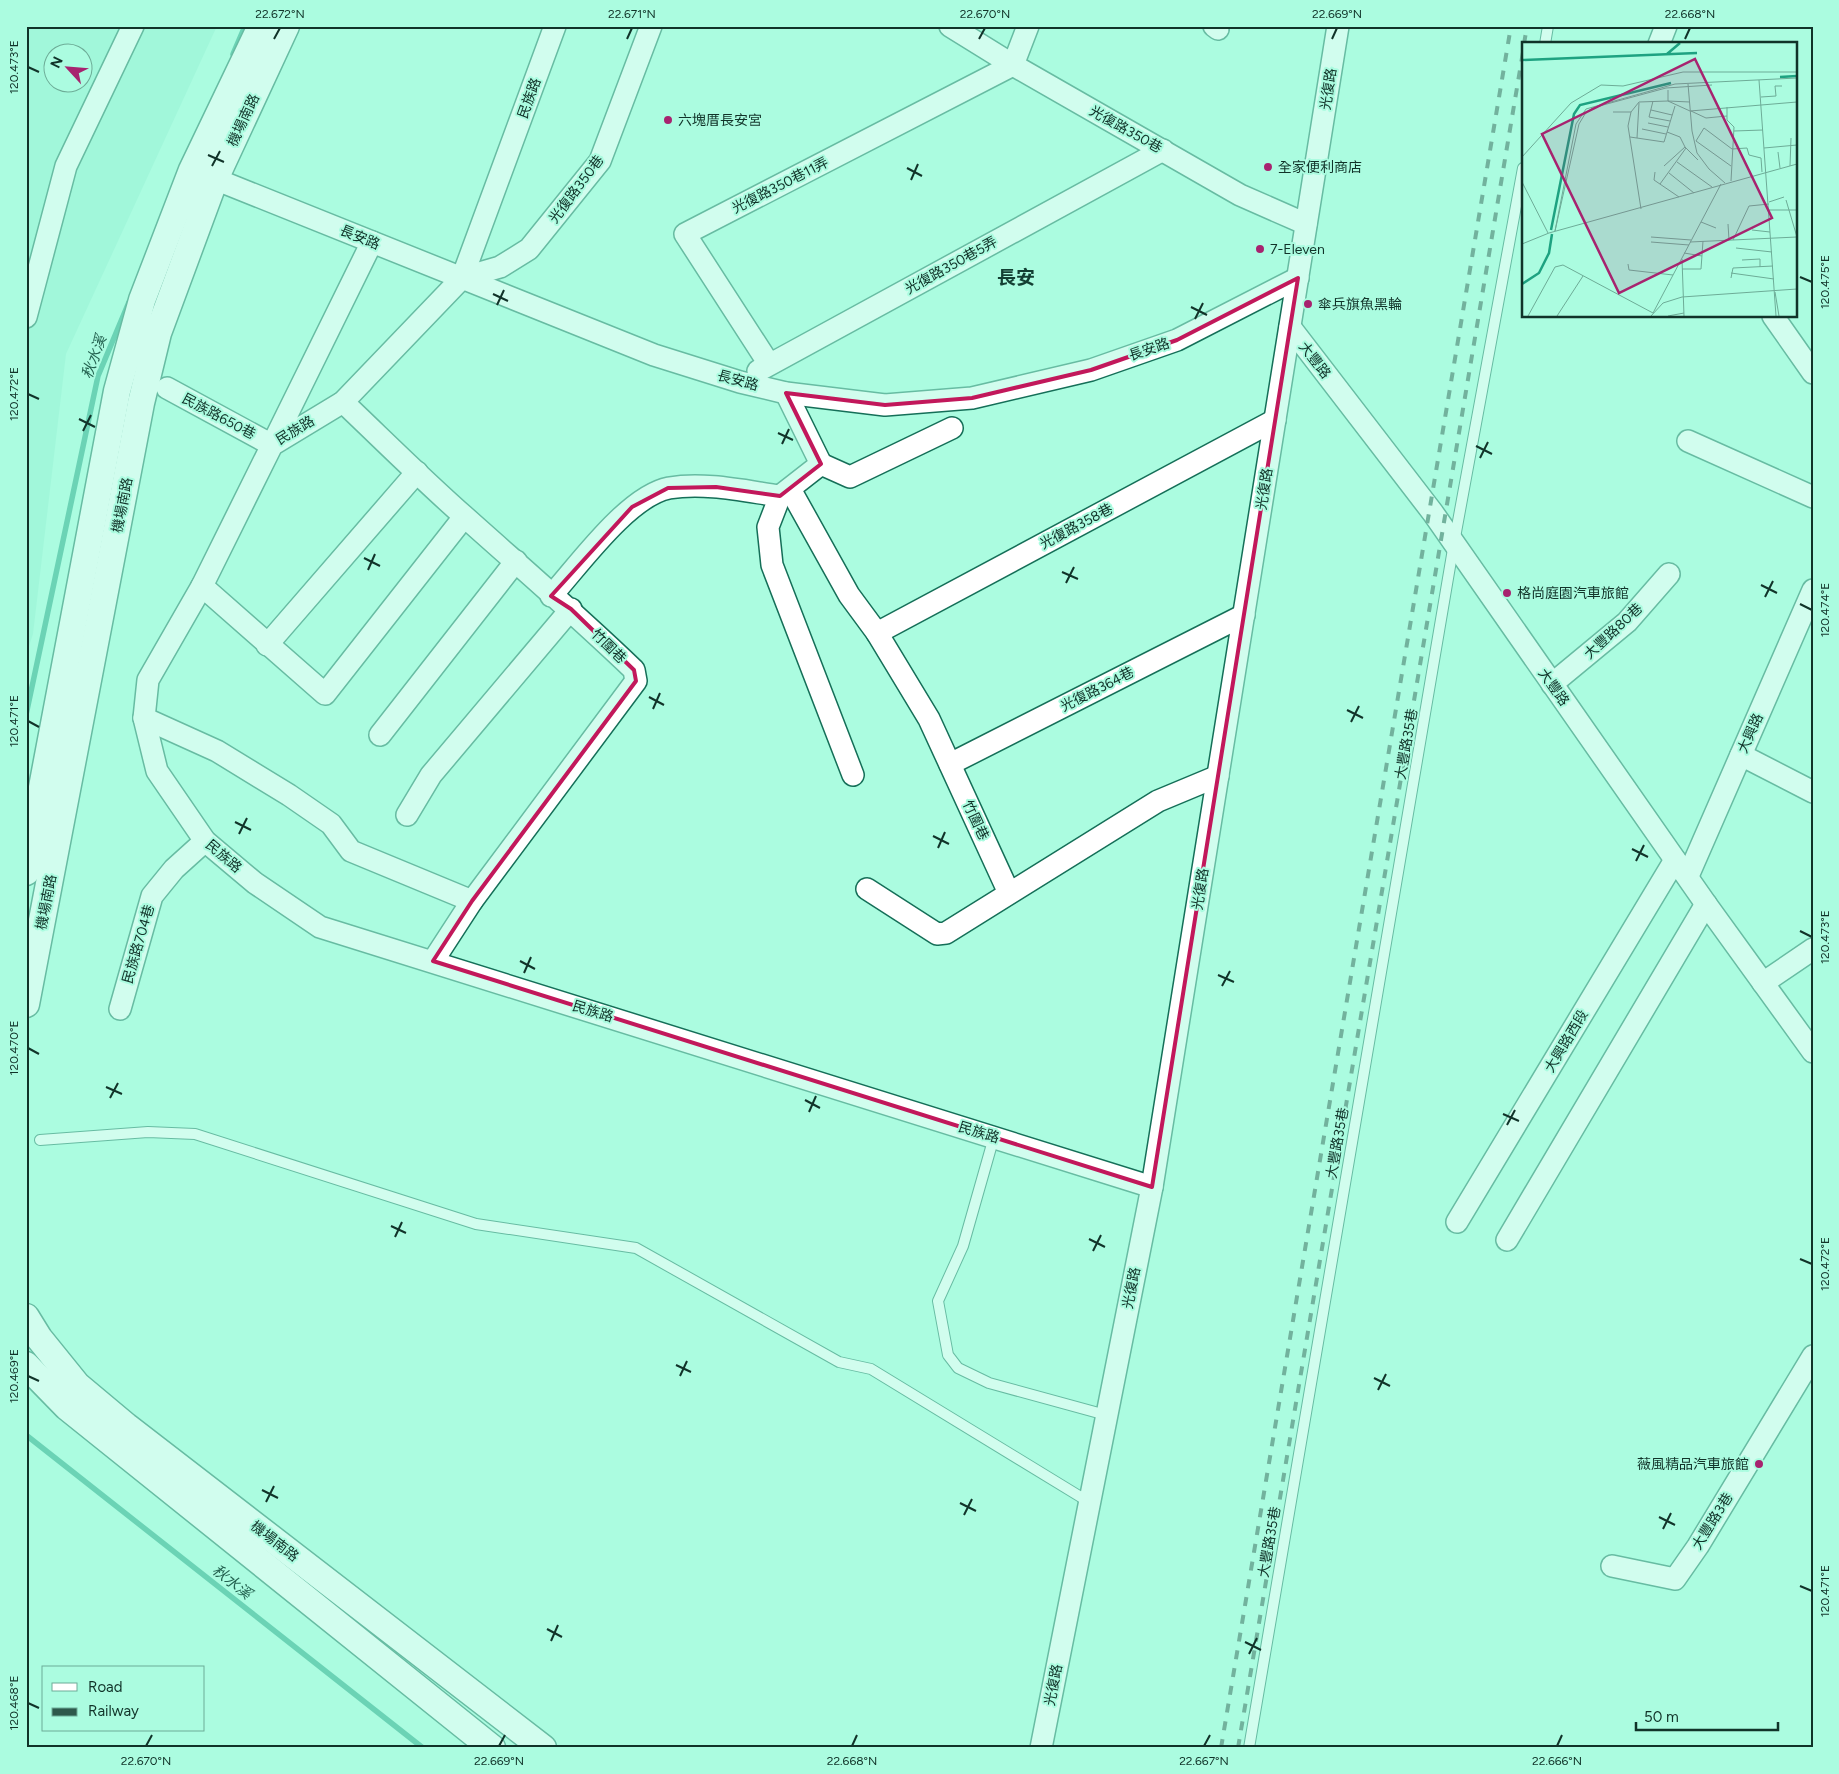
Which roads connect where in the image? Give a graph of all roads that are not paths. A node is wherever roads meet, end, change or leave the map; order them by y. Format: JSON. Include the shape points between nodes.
{"nodes":[{"id":1,"x":134,"y":26,"type":"edge"},
{"id":2,"x":261,"y":26,"type":"edge"},
{"id":3,"x":286,"y":26,"type":"edge"},
{"id":4,"x":555,"y":26,"type":"edge"},
{"id":5,"x":651,"y":26,"type":"edge"},
{"id":6,"x":950,"y":26,"type":"edge"},
{"id":7,"x":1028,"y":26,"type":"edge"},
{"id":8,"x":1338,"y":26,"type":"edge"},
{"id":9,"x":1548,"y":26,"type":"edge"},
{"id":10,"x":1666,"y":26,"type":"edge"},
{"id":11,"x":1545,"y":42,"type":"edge"},
{"id":12,"x":1660,"y":42,"type":"edge"},
{"id":13,"x":1013,"y":65,"type":"junction"},
{"id":14,"x":1163,"y":150,"type":"junction"},
{"id":15,"x":1522,"y":173,"type":"edge"},
{"id":16,"x":204,"y":175,"type":"junction"},
{"id":17,"x":1306,"y":224,"type":"junction"},
{"id":18,"x":372,"y":242,"type":"junction"},
{"id":19,"x":462,"y":278,"type":"junction"},
{"id":20,"x":1298,"y":278,"type":"junction"},
{"id":21,"x":26,"y":317,"type":"edge"},
{"id":22,"x":1774,"y":318,"type":"edge"},
{"id":23,"x":1290,"y":327,"type":"junction"},
{"id":24,"x":769,"y":364,"type":"junction"},
{"id":25,"x":1813,"y":373,"type":"edge"},
{"id":26,"x":740,"y":382,"type":"junction"},
{"id":27,"x":167,"y":388,"type":"dead end"},
{"id":28,"x":786,"y":393,"type":"junction"},
{"id":29,"x":343,"y":402,"type":"junction"},
{"id":30,"x":1275,"y":420,"type":"junction"},
{"id":31,"x":952,"y":428,"type":"dead end"},
{"id":32,"x":1688,"y":441,"type":"dead end"},
{"id":33,"x":272,"y":445,"type":"junction"},
{"id":34,"x":821,"y":464,"type":"junction"},
{"id":35,"x":417,"y":472,"type":"junction"},
{"id":36,"x":785,"y":493,"type":"junction"},
{"id":37,"x":1813,"y":497,"type":"edge"},
{"id":38,"x":464,"y":517,"type":"junction"},
{"id":39,"x":1454,"y":543,"type":"junction"},
{"id":40,"x":516,"y":561,"type":"junction"},
{"id":41,"x":1669,"y":574,"type":"dead end"},
{"id":42,"x":202,"y":586,"type":"junction"},
{"id":43,"x":1813,"y":590,"type":"edge"},
{"id":44,"x":552,"y":596,"type":"junction"},
{"id":45,"x":571,"y":609,"type":"junction"},
{"id":46,"x":1244,"y":615,"type":"junction"},
{"id":47,"x":877,"y":633,"type":"junction"},
{"id":48,"x":267,"y":645,"type":"junction"},
{"id":49,"x":1552,"y":684,"type":"junction"},
{"id":50,"x":144,"y":718,"type":"junction"},
{"id":51,"x":380,"y":735,"type":"dead end"},
{"id":52,"x":1741,"y":755,"type":"junction"},
{"id":53,"x":950,"y":764,"type":"junction"},
{"id":54,"x":853,"y":775,"type":"dead end"},
{"id":55,"x":1218,"y":776,"type":"junction"},
{"id":56,"x":1813,"y":792,"type":"edge"},
{"id":57,"x":407,"y":815,"type":"dead end"},
{"id":58,"x":205,"y":841,"type":"junction"},
{"id":59,"x":1681,"y":868,"type":"junction"},
{"id":60,"x":26,"y":872,"type":"edge"},
{"id":61,"x":867,"y":889,"type":"dead end"},
{"id":62,"x":1009,"y":893,"type":"junction"},
{"id":63,"x":472,"y":901,"type":"junction"},
{"id":64,"x":1706,"y":904,"type":"junction"},
{"id":65,"x":1813,"y":949,"type":"edge"},
{"id":66,"x":433,"y":961,"type":"junction"},
{"id":67,"x":1763,"y":983,"type":"junction"},
{"id":68,"x":26,"y":1004,"type":"edge"},
{"id":69,"x":120,"y":1009,"type":"dead end"},
{"id":70,"x":1806,"y":1037,"type":"edge"},
{"id":71,"x":1813,"y":1052,"type":"edge"},
{"id":72,"x":994,"y":1137,"type":"junction"},
{"id":73,"x":40,"y":1140,"type":"dead end"},
{"id":74,"x":1152,"y":1187,"type":"junction"},
{"id":75,"x":1457,"y":1222,"type":"dead end"},
{"id":76,"x":1508,"y":1240,"type":"dead end"},
{"id":77,"x":26,"y":1317,"type":"edge"},
{"id":78,"x":1813,"y":1356,"type":"edge"},
{"id":79,"x":26,"y":1365,"type":"edge"},
{"id":80,"x":1106,"y":1415,"type":"junction"},
{"id":81,"x":1089,"y":1502,"type":"junction"},
{"id":82,"x":1612,"y":1566,"type":"dead end"},
{"id":83,"x":492,"y":1748,"type":"edge"},
{"id":84,"x":543,"y":1748,"type":"edge"},
{"id":85,"x":1040,"y":1748,"type":"edge"},
{"id":86,"x":1249,"y":1748,"type":"edge"}],
"edges":[{"from":1,"to":21,"type":"street","via":[[66,166]]},
{"from":2,"to":16,"type":"street","name":"機場南路"},
{"from":3,"to":16,"type":"street","name":"機場南路"},
{"from":4,"to":19,"type":"street","name":"民族路"},
{"from":5,"to":19,"type":"street","name":"光復路350巷","via":[[600,161],[529,249],[500,267]]},
{"from":6,"to":13,"type":"street","name":"光復路350巷"},
{"from":7,"to":13,"type":"street"},
{"from":8,"to":17,"type":"street","name":"光復路"},
{"from":9,"to":11,"type":"lane"},
{"from":10,"to":12,"type":"street"},
{"from":13,"to":14,"type":"street","name":"光復路350巷"},
{"from":13,"to":24,"type":"street","name":"光復路350巷11弄","via":[[685,234]]},
{"from":14,"to":17,"type":"street","name":"光復路350巷","via":[[1240,195]]},
{"from":14,"to":24,"type":"street","name":"光復路350巷5弄"},
{"from":15,"to":39,"type":"lane","name":"大豐路35巷"},
{"from":16,"to":18,"type":"street","name":"長安路"},
{"from":16,"to":60,"type":"street","name":"機場南路","via":[[142,300],[117,391]]},
{"from":16,"to":68,"type":"street","name":"機場南路","via":[[141,403]]},
{"from":17,"to":20,"type":"street","name":"光復路"},
{"from":18,"to":19,"type":"street","name":"長安路"},
{"from":18,"to":33,"type":"street"},
{"from":19,"to":26,"type":"street","name":"長安路","via":[[654,355]]},
{"from":19,"to":29,"type":"street","name":"民族路"},
{"from":20,"to":23,"type":"street","name":"光復路"},
{"from":20,"to":28,"type":"street","name":"長安路","via":[[1177,340],[1091,370],[972,398],[885,405]]},
{"from":22,"to":25,"type":"street"},
{"from":23,"to":30,"type":"street","name":"光復路"},
{"from":23,"to":39,"type":"street","name":"大豐路"},
{"from":24,"to":26,"type":"street","name":"光復路350巷5弄"},
{"from":26,"to":28,"type":"street","name":"長安路"},
{"from":27,"to":33,"type":"street","name":"民族路650巷"},
{"from":28,"to":34,"type":"street"},
{"from":29,"to":33,"type":"street","name":"民族路"},
{"from":29,"to":35,"type":"street","name":"竹圍巷"},
{"from":30,"to":46,"type":"street","name":"光復路"},
{"from":30,"to":47,"type":"street","name":"光復路358巷"},
{"from":31,"to":34,"type":"street","via":[[850,477]]},
{"from":32,"to":37,"type":"street"},
{"from":33,"to":42,"type":"street","name":"民族路"},
{"from":34,"to":36,"type":"street"},
{"from":35,"to":38,"type":"street","name":"竹圍巷"},
{"from":35,"to":48,"type":"street"},
{"from":36,"to":44,"type":"street","via":[[716,487],[668,488],[654,494],[632,507]]},
{"from":36,"to":47,"type":"street","name":"竹圍巷","via":[[849,595]]},
{"from":36,"to":54,"type":"street","via":[[768,526],[772,565]]},
{"from":38,"to":40,"type":"street","name":"竹圍巷"},
{"from":38,"to":48,"type":"street","via":[[325,694]]},
{"from":39,"to":49,"type":"street","name":"大豐路"},
{"from":39,"to":86,"type":"lane","name":"大豐路35巷"},
{"from":40,"to":44,"type":"street","name":"竹圍巷"},
{"from":40,"to":51,"type":"street"},
{"from":41,"to":49,"type":"street","name":"大豐路80巷","via":[[1626,622]]},
{"from":42,"to":48,"type":"street"},
{"from":42,"to":50,"type":"street","name":"民族路","via":[[148,680]]},
{"from":43,"to":52,"type":"street","name":"大興路"},
{"from":44,"to":45,"type":"street","name":"竹圍巷"},
{"from":45,"to":57,"type":"street","via":[[431,775]]},
{"from":45,"to":63,"type":"street","name":"竹圍巷","via":[[634,670],[636,681]]},
{"from":46,"to":53,"type":"street","name":"光復路364巷"},
{"from":46,"to":55,"type":"street","name":"光復路"},
{"from":47,"to":53,"type":"street","name":"竹圍巷","via":[[929,719]]},
{"from":49,"to":59,"type":"street","name":"大豐路"},
{"from":50,"to":58,"type":"street","name":"民族路","via":[[157,771]]},
{"from":50,"to":63,"type":"street","via":[[218,751],[289,794],[331,824],[350,851]]},
{"from":52,"to":56,"type":"street"},
{"from":52,"to":59,"type":"street","name":"大興路"},
{"from":53,"to":62,"type":"street","name":"竹圍巷"},
{"from":55,"to":62,"type":"street","via":[[1158,801]]},
{"from":55,"to":74,"type":"street","name":"光復路"},
{"from":58,"to":66,"type":"street","name":"民族路","via":[[255,883],[320,928]]},
{"from":58,"to":69,"type":"street","name":"民族路704巷","via":[[174,869],[152,896]]},
{"from":59,"to":64,"type":"street","name":"大豐路"},
{"from":59,"to":75,"type":"street","name":"大興路西段"},
{"from":61,"to":62,"type":"street","via":[[937,934],[946,934]]},
{"from":63,"to":66,"type":"street","name":"竹圍巷"},
{"from":64,"to":67,"type":"street","name":"大豐路"},
{"from":64,"to":76,"type":"street"},
{"from":65,"to":67,"type":"street"},
{"from":66,"to":72,"type":"street","name":"民族路"},
{"from":67,"to":70,"type":"street","name":"大豐路"},
{"from":70,"to":71,"type":"street","name":"大豐路"},
{"from":72,"to":74,"type":"street","name":"民族路"},
{"from":72,"to":80,"type":"lane","via":[[963,1246],[938,1301],[948,1355],[958,1368],[989,1383]]},
{"from":73,"to":81,"type":"lane","via":[[148,1132],[195,1134],[476,1224],[636,1248],[839,1362],[871,1369]]},
{"from":74,"to":80,"type":"street","name":"光復路"},
{"from":77,"to":84,"type":"street","name":"機場南路","via":[[77,1385],[98,1403]]},
{"from":78,"to":82,"type":"street","name":"大豐路3巷","via":[[1675,1579]]},
{"from":79,"to":83,"type":"street","name":"機場南路","via":[[67,1407]]},
{"from":80,"to":81,"type":"street","name":"光復路"},
{"from":81,"to":85,"type":"street","name":"光復路"}]}
